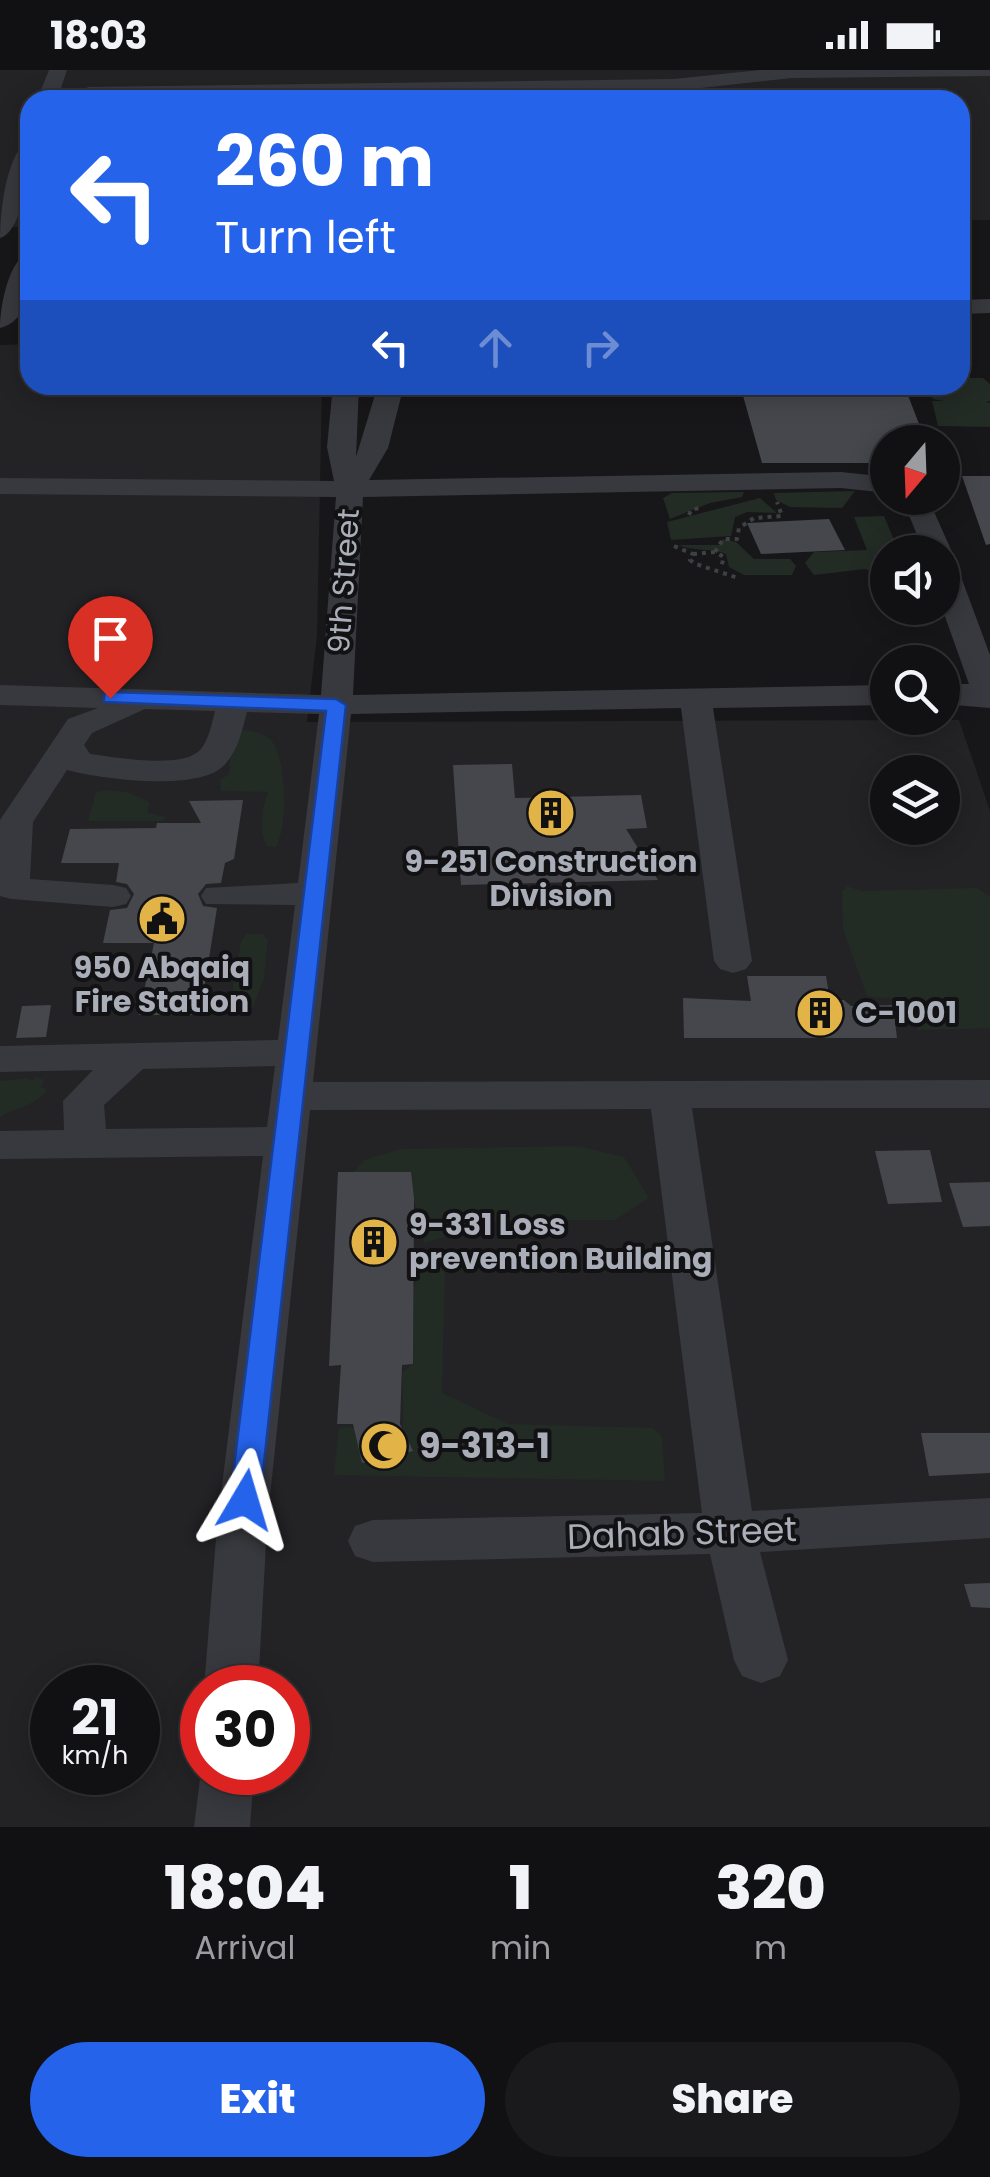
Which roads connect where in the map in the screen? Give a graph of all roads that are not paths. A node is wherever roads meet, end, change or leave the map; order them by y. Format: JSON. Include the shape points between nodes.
{"nodes":[{"id":1,"x":990,"y":70,"type":"edge"},
{"id":2,"x":645,"y":78,"type":"edge"},
{"id":3,"x":365,"y":80,"type":"edge"},
{"id":4,"x":201,"y":90,"type":"edge"},
{"id":5,"x":20,"y":175,"type":"edge"},
{"id":6,"x":0,"y":231,"type":"edge"},
{"id":7,"x":20,"y":285,"type":"edge"},
{"id":8,"x":1,"y":321,"type":"edge"},
{"id":9,"x":345,"y":395,"type":"edge"},
{"id":10,"x":388,"y":395,"type":"edge"},
{"id":11,"x":870,"y":482,"type":"edge"},
{"id":12,"x":0,"y":486,"type":"edge"},
{"id":13,"x":350,"y":489,"type":"junction"},
{"id":14,"x":960,"y":615,"type":"edge"},
{"id":15,"x":960,"y":694,"type":"edge"},
{"id":16,"x":0,"y":695,"type":"edge"},
{"id":17,"x":989,"y":695,"type":"edge"},
{"id":18,"x":870,"y":696,"type":"edge"},
{"id":19,"x":147,"y":699,"type":"junction"},
{"id":20,"x":696,"y":699,"type":"junction"},
{"id":21,"x":234,"y":702,"type":"junction"},
{"id":22,"x":336,"y":705,"type":"junction"},
{"id":23,"x":67,"y":745,"type":"junction"},
{"id":24,"x":316,"y":894,"type":"junction"},
{"id":25,"x":113,"y":896,"type":"dead end"},
{"id":26,"x":219,"y":896,"type":"dead end"},
{"id":27,"x":733,"y":961,"type":"dead end"},
{"id":28,"x":296,"y":1053,"type":"junction"},
{"id":29,"x":132,"y":1057,"type":"junction"},
{"id":30,"x":0,"y":1059,"type":"edge"},
{"id":31,"x":670,"y":1094,"type":"junction"},
{"id":32,"x":990,"y":1094,"type":"edge"},
{"id":33,"x":291,"y":1096,"type":"junction"},
{"id":34,"x":286,"y":1141,"type":"junction"},
{"id":35,"x":86,"y":1144,"type":"junction"},
{"id":36,"x":0,"y":1145,"type":"edge"},
{"id":37,"x":990,"y":1518,"type":"edge"},
{"id":38,"x":730,"y":1533,"type":"junction"},
{"id":39,"x":374,"y":1542,"type":"dead end"},
{"id":40,"x":761,"y":1660,"type":"dead end"},
{"id":41,"x":233,"y":1665,"type":"edge"},
{"id":42,"x":224,"y":1795,"type":"edge"},
{"id":43,"x":222,"y":1827,"type":"edge"}],
"edges":[{"from":1,"to":2,"type":"street"},
{"from":2,"to":3,"type":"street"},
{"from":3,"to":4,"type":"street"},
{"from":5,"to":6,"type":"street"},
{"from":7,"to":8,"type":"street"},
{"from":9,"to":13,"type":"street","via":[[340,446]]},
{"from":10,"to":13,"type":"street","via":[[375,448]]},
{"from":11,"to":13,"type":"street"},
{"from":12,"to":13,"type":"street"},
{"from":13,"to":22,"type":"street","name":"9th Street"},
{"from":14,"to":17,"type":"street"},
{"from":15,"to":17,"type":"street"},
{"from":16,"to":19,"type":"street"},
{"from":18,"to":20,"type":"street"},
{"from":19,"to":21,"type":"street"},
{"from":19,"to":23,"type":"street","via":[[80,726]]},
{"from":20,"to":22,"type":"street"},
{"from":20,"to":27,"type":"street"},
{"from":21,"to":22,"type":"street"},
{"from":21,"to":23,"type":"street","via":[[222,744],[208,764],[184,771],[80,762]]},
{"from":22,"to":24,"type":"street","name":"9th Street"},
{"from":23,"to":25,"type":"street","via":[[16,822],[11,888]]},
{"from":24,"to":26,"type":"street"},
{"from":24,"to":28,"type":"street","name":"9th Street"},
{"from":28,"to":29,"type":"street"},
{"from":28,"to":33,"type":"street","name":"9th Street"},
{"from":29,"to":30,"type":"street"},
{"from":29,"to":35,"type":"street","via":[[83,1101]]},
{"from":31,"to":32,"type":"street"},
{"from":31,"to":33,"type":"street"},
{"from":31,"to":38,"type":"street"},
{"from":33,"to":34,"type":"street","name":"9th Street"},
{"from":34,"to":35,"type":"street"},
{"from":34,"to":41,"type":"street","name":"9th Street","via":[[242,1526]]},
{"from":35,"to":36,"type":"street"},
{"from":37,"to":38,"type":"street","name":"Dahab Street"},
{"from":38,"to":39,"type":"street","name":"Dahab Street"},
{"from":38,"to":40,"type":"street"},
{"from":42,"to":43,"type":"street"}]}
